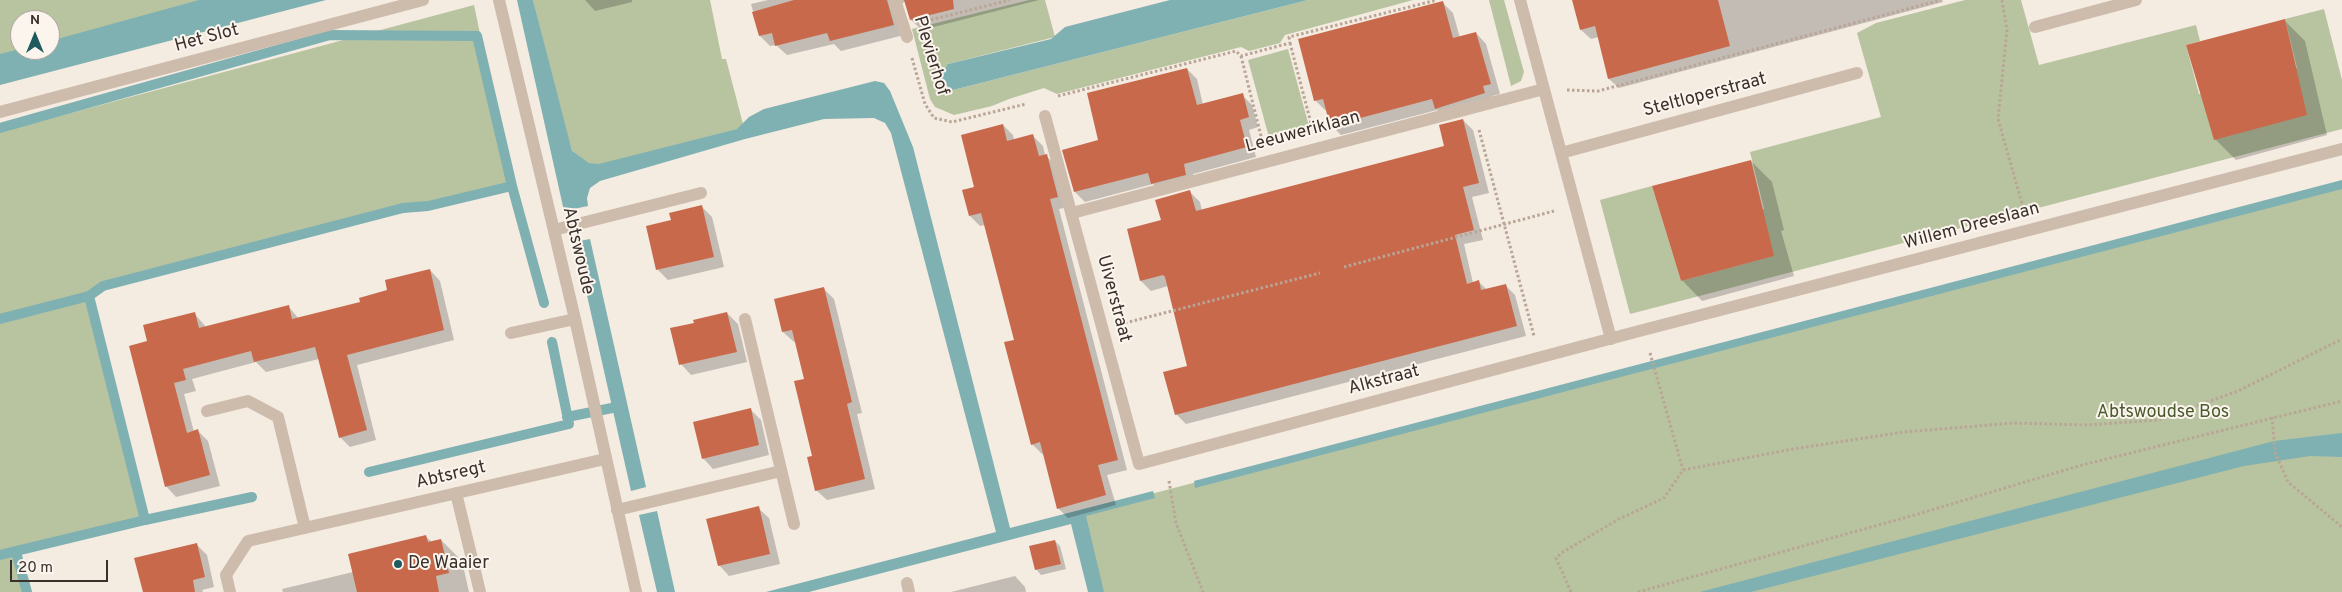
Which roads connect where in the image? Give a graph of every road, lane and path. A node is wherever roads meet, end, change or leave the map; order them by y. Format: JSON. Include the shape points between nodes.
{"nodes":[{"id":1,"x":423,"y":0,"type":"edge"},
{"id":2,"x":499,"y":0,"type":"edge"},
{"id":3,"x":895,"y":0,"type":"edge"},
{"id":4,"x":1010,"y":0,"type":"edge"},
{"id":5,"x":1437,"y":0,"type":"edge"},
{"id":6,"x":1520,"y":0,"type":"edge"},
{"id":7,"x":1940,"y":0,"type":"edge"},
{"id":8,"x":2002,"y":0,"type":"edge"},
{"id":9,"x":2136,"y":0,"type":"edge"},
{"id":10,"x":2035,"y":27,"type":"dead end"},
{"id":11,"x":905,"y":32,"type":"junction"},
{"id":12,"x":1290,"y":43,"type":"junction"},
{"id":13,"x":1241,"y":56,"type":"junction"},
{"id":14,"x":1858,"y":73,"type":"dead end"},
{"id":15,"x":1544,"y":89,"type":"junction"},
{"id":16,"x":1035,"y":101,"type":"junction"},
{"id":17,"x":1473,"y":107,"type":"junction"},
{"id":18,"x":0,"y":112,"type":"edge"},
{"id":19,"x":1045,"y":116,"type":"joint"},
{"id":20,"x":1318,"y":148,"type":"junction"},
{"id":21,"x":2342,"y":149,"type":"edge"},
{"id":22,"x":1561,"y":153,"type":"junction"},
{"id":23,"x":1268,"y":161,"type":"junction"},
{"id":24,"x":701,"y":193,"type":"dead end"},
{"id":25,"x":1575,"y":206,"type":"junction"},
{"id":26,"x":1072,"y":213,"type":"junction"},
{"id":27,"x":1504,"y":224,"type":"junction"},
{"id":28,"x":554,"y":230,"type":"junction"},
{"id":29,"x":2029,"y":230,"type":"junction"},
{"id":30,"x":1344,"y":267,"type":"dead end"},
{"id":31,"x":1320,"y":273,"type":"dead end"},
{"id":32,"x":575,"y":319,"type":"junction"},
{"id":33,"x":744,"y":319,"type":"dead end"},
{"id":34,"x":1102,"y":328,"type":"junction"},
{"id":35,"x":511,"y":333,"type":"dead end"},
{"id":36,"x":1535,"y":338,"type":"dead end"},
{"id":37,"x":1611,"y":339,"type":"junction"},
{"id":38,"x":2342,"y":339,"type":"edge"},
{"id":39,"x":1650,"y":353,"type":"dead end"},
{"id":40,"x":2342,"y":401,"type":"edge"},
{"id":41,"x":207,"y":411,"type":"dead end"},
{"id":42,"x":2272,"y":417,"type":"junction"},
{"id":43,"x":1165,"y":457,"type":"junction"},
{"id":44,"x":605,"y":459,"type":"junction"},
{"id":45,"x":781,"y":470,"type":"junction"},
{"id":46,"x":1683,"y":470,"type":"junction"},
{"id":47,"x":456,"y":493,"type":"junction"},
{"id":48,"x":617,"y":510,"type":"junction"},
{"id":49,"x":794,"y":524,"type":"dead end"},
{"id":50,"x":2342,"y":527,"type":"edge"},
{"id":51,"x":305,"y":528,"type":"junction"},
{"id":52,"x":230,"y":592,"type":"edge"},
{"id":53,"x":480,"y":592,"type":"edge"},
{"id":54,"x":636,"y":592,"type":"edge"},
{"id":55,"x":1202,"y":592,"type":"edge"},
{"id":56,"x":1571,"y":592,"type":"edge"},
{"id":57,"x":1638,"y":592,"type":"edge"}],
"edges":[{"from":1,"to":18,"type":"street","name":"Het Slot"},
{"from":2,"to":28,"type":"street","name":"Abtswoude"},
{"from":3,"to":11,"type":"street","name":"Plevierhof"},
{"from":4,"to":11,"type":"path"},
{"from":5,"to":12,"type":"path","via":[[1289,38]]},
{"from":6,"to":15,"type":"street"},
{"from":7,"to":15,"type":"path","via":[[1598,91]]},
{"from":8,"to":29,"type":"path","via":[[2007,30],[1998,119]]},
{"from":9,"to":10,"type":"street"},
{"from":11,"to":16,"type":"path","name":"Plevierhof","via":[[925,104],[934,118],[952,122]]},
{"from":12,"to":13,"type":"path"},
{"from":12,"to":20,"type":"path"},
{"from":13,"to":16,"type":"path","name":"Plevierhof","via":[[1236,52]]},
{"from":13,"to":23,"type":"path"},
{"from":14,"to":22,"type":"street","name":"Steltloperstraat"},
{"from":15,"to":17,"type":"street","name":"Leeuweriklaan"},
{"from":15,"to":22,"type":"street"},
{"from":16,"to":19,"type":"path"},
{"from":17,"to":20,"type":"street","name":"Leeuweriklaan"},
{"from":17,"to":27,"type":"path"},
{"from":19,"to":26,"type":"street","name":"Uiverstraat"},
{"from":20,"to":23,"type":"street","name":"Leeuweriklaan"},
{"from":21,"to":29,"type":"street","name":"Willem Dreeslaan"},
{"from":22,"to":25,"type":"street"},
{"from":23,"to":26,"type":"street","name":"Leeuweriklaan"},
{"from":24,"to":28,"type":"street"},
{"from":25,"to":27,"type":"path"},
{"from":25,"to":37,"type":"street"},
{"from":26,"to":34,"type":"street","name":"Uiverstraat"},
{"from":27,"to":30,"type":"path"},
{"from":27,"to":36,"type":"path"},
{"from":28,"to":32,"type":"street","name":"Abtswoude"},
{"from":29,"to":37,"type":"street","name":"Willem Dreeslaan"},
{"from":31,"to":34,"type":"path"},
{"from":32,"to":35,"type":"street"},
{"from":32,"to":44,"type":"street","name":"Abtswoude"},
{"from":33,"to":45,"type":"street"},
{"from":34,"to":43,"type":"street","name":"Uiverstraat","via":[[1138,464]]},
{"from":37,"to":43,"type":"street","name":"Alkstraat"},
{"from":38,"to":46,"type":"path","via":[[2238,390],[2158,420],[2087,425],[2014,423],[1904,432]]},
{"from":39,"to":46,"type":"path"},
{"from":40,"to":42,"type":"path"},
{"from":41,"to":51,"type":"street","via":[[248,401],[278,417]]},
{"from":42,"to":50,"type":"path","via":[[2276,452],[2288,482]]},
{"from":42,"to":57,"type":"path","via":[[2082,465]]},
{"from":43,"to":55,"type":"path","via":[[1176,523]]},
{"from":44,"to":47,"type":"street","name":"Abtsregt"},
{"from":44,"to":48,"type":"street","name":"Abtswoude"},
{"from":45,"to":48,"type":"street"},
{"from":45,"to":49,"type":"street"},
{"from":46,"to":56,"type":"path","via":[[1664,498],[1619,519],[1556,558]]},
{"from":47,"to":51,"type":"street","name":"Abtsregt"},
{"from":47,"to":53,"type":"street"},
{"from":48,"to":54,"type":"street","name":"Abtswoude"},
{"from":51,"to":52,"type":"street","name":"Abtsregt","via":[[248,541],[226,576]]}]}
